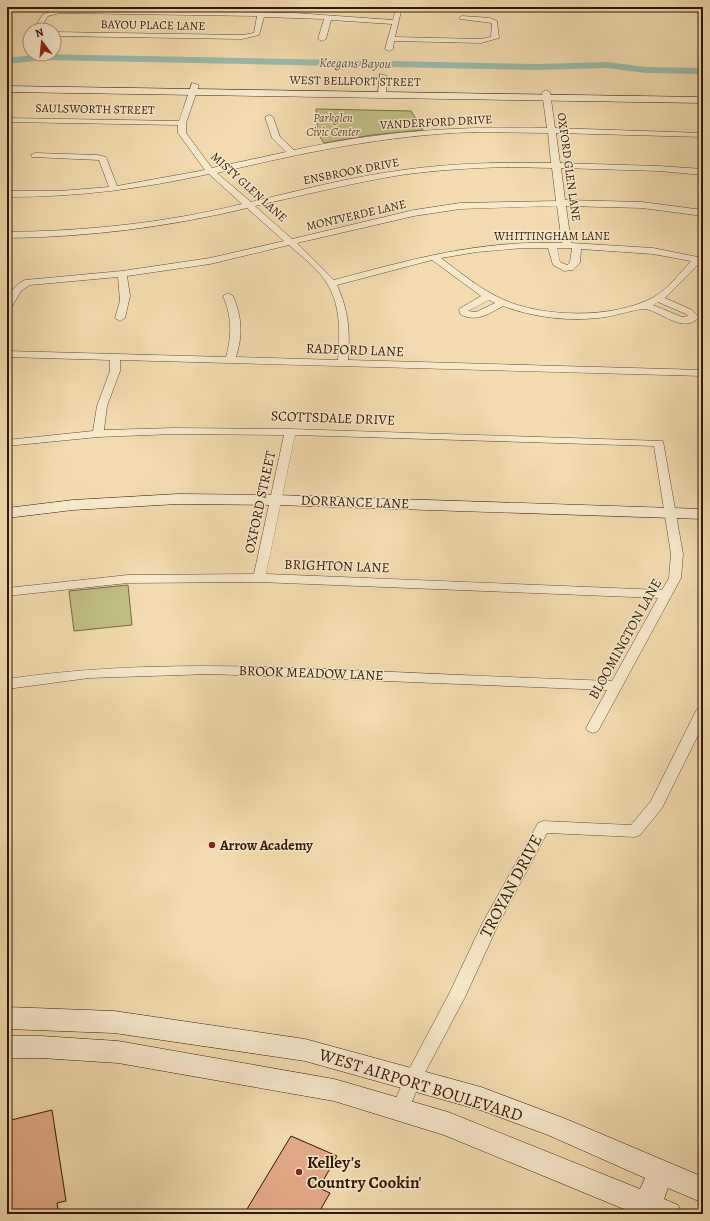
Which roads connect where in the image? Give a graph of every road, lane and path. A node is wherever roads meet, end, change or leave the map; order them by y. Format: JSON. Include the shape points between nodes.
{"nodes":[{"id":1,"x":399,"y":7,"type":"edge"},
{"id":2,"x":141,"y":10,"type":"edge"},
{"id":3,"x":262,"y":15,"type":"junction"},
{"id":4,"x":328,"y":17,"type":"junction"},
{"id":5,"x":462,"y":18,"type":"dead end"},
{"id":6,"x":41,"y":22,"type":"edge"},
{"id":7,"x":394,"y":22,"type":"junction"},
{"id":8,"x":62,"y":34,"type":"edge"},
{"id":9,"x":322,"y":39,"type":"dead end"},
{"id":10,"x":391,"y":39,"type":"junction"},
{"id":11,"x":389,"y":49,"type":"dead end"},
{"id":12,"x":383,"y":76,"type":"dead end"},
{"id":13,"x":11,"y":86,"type":"edge"},
{"id":14,"x":194,"y":88,"type":"junction"},
{"id":15,"x":382,"y":91,"type":"junction"},
{"id":16,"x":547,"y":94,"type":"junction"},
{"id":17,"x":703,"y":95,"type":"edge"},
{"id":18,"x":679,"y":97,"type":"junction"},
{"id":19,"x":703,"y":100,"type":"edge"},
{"id":20,"x":269,"y":117,"type":"dead end"},
{"id":21,"x":7,"y":120,"type":"edge"},
{"id":22,"x":182,"y":123,"type":"junction"},
{"id":23,"x":552,"y":130,"type":"junction"},
{"id":24,"x":703,"y":135,"type":"edge"},
{"id":25,"x":292,"y":153,"type":"junction"},
{"id":26,"x":35,"y":155,"type":"dead end"},
{"id":27,"x":557,"y":165,"type":"junction"},
{"id":28,"x":210,"y":171,"type":"junction"},
{"id":29,"x":703,"y":172,"type":"edge"},
{"id":30,"x":114,"y":189,"type":"junction"},
{"id":31,"x":7,"y":194,"type":"edge"},
{"id":32,"x":561,"y":203,"type":"junction"},
{"id":33,"x":249,"y":205,"type":"junction"},
{"id":34,"x":703,"y":213,"type":"edge"},
{"id":35,"x":7,"y":234,"type":"edge"},
{"id":36,"x":292,"y":242,"type":"junction"},
{"id":37,"x":552,"y":246,"type":"junction"},
{"id":38,"x":572,"y":246,"type":"junction"},
{"id":39,"x":435,"y":258,"type":"junction"},
{"id":40,"x":701,"y":260,"type":"edge"},
{"id":41,"x":122,"y":274,"type":"junction"},
{"id":42,"x":332,"y":283,"type":"junction"},
{"id":43,"x":228,"y":296,"type":"dead end"},
{"id":44,"x":489,"y":296,"type":"junction"},
{"id":45,"x":658,"y":298,"type":"junction"},
{"id":46,"x":502,"y":303,"type":"junction"},
{"id":47,"x":645,"y":305,"type":"junction"},
{"id":48,"x":7,"y":308,"type":"edge"},
{"id":49,"x":120,"y":318,"type":"dead end"},
{"id":50,"x":7,"y":354,"type":"edge"},
{"id":51,"x":115,"y":357,"type":"junction"},
{"id":52,"x":230,"y":360,"type":"junction"},
{"id":53,"x":343,"y":363,"type":"junction"},
{"id":54,"x":703,"y":373,"type":"edge"},
{"id":55,"x":290,"y":432,"type":"junction"},
{"id":56,"x":98,"y":434,"type":"junction"},
{"id":57,"x":7,"y":443,"type":"edge"},
{"id":58,"x":658,"y":443,"type":"joint"},
{"id":59,"x":276,"y":500,"type":"junction"},
{"id":60,"x":7,"y":513,"type":"edge"},
{"id":61,"x":669,"y":513,"type":"junction"},
{"id":62,"x":703,"y":514,"type":"edge"},
{"id":63,"x":259,"y":578,"type":"junction"},
{"id":64,"x":7,"y":592,"type":"edge"},
{"id":65,"x":667,"y":594,"type":"junction"},
{"id":66,"x":7,"y":684,"type":"edge"},
{"id":67,"x":616,"y":686,"type":"junction"},
{"id":68,"x":703,"y":711,"type":"edge"},
{"id":69,"x":593,"y":728,"type":"dead end"},
{"id":70,"x":7,"y":1018,"type":"edge"},
{"id":71,"x":162,"y":1029,"type":"junction"},
{"id":72,"x":7,"y":1047,"type":"edge"},
{"id":73,"x":154,"y":1057,"type":"junction"},
{"id":74,"x":414,"y":1078,"type":"junction"},
{"id":75,"x":400,"y":1110,"type":"junction"},
{"id":76,"x":661,"y":1172,"type":"junction"},
{"id":77,"x":703,"y":1190,"type":"edge"},
{"id":78,"x":657,"y":1210,"type":"edge"}],
"edges":[{"from":1,"to":7,"type":"street"},
{"from":2,"to":3,"type":"street"},
{"from":2,"to":6,"type":"street","via":[[50,12]]},
{"from":3,"to":4,"type":"street"},
{"from":3,"to":8,"type":"street","name":"BAYOU PLACE LANE","via":[[257,34],[242,37]]},
{"from":4,"to":7,"type":"street"},
{"from":4,"to":9,"type":"street"},
{"from":5,"to":10,"type":"street","via":[[495,22],[495,38],[481,41]]},
{"from":7,"to":10,"type":"street"},
{"from":10,"to":11,"type":"street"},
{"from":12,"to":15,"type":"street"},
{"from":13,"to":14,"type":"main road","name":"WEST BELLFORT STREET"},
{"from":14,"to":15,"type":"main road","name":"WEST BELLFORT STREET"},
{"from":14,"to":22,"type":"street"},
{"from":15,"to":16,"type":"main road","name":"WEST BELLFORT STREET"},
{"from":16,"to":18,"type":"main road","name":"WEST BELLFORT STREET"},
{"from":16,"to":23,"type":"street","name":"OXFORD GLEN LANE"},
{"from":17,"to":18,"type":"main road","name":"WEST BELLFORT STREET"},
{"from":18,"to":19,"type":"main road","name":"WEST BELLFORT STREET"},
{"from":20,"to":25,"type":"street","via":[[276,138]]},
{"from":21,"to":22,"type":"street","name":"SAULSWORTH STREET"},
{"from":22,"to":28,"type":"street","name":"MISTY GLEN LANE","via":[[182,133]]},
{"from":23,"to":24,"type":"street","name":"VANDERFORD DRIVE"},
{"from":23,"to":25,"type":"street","name":"VANDERFORD DRIVE","via":[[424,132]]},
{"from":23,"to":27,"type":"street","name":"OXFORD GLEN LANE"},
{"from":25,"to":28,"type":"street","name":"VANDERFORD DRIVE"},
{"from":26,"to":30,"type":"street","via":[[103,159]]},
{"from":27,"to":29,"type":"street","name":"ENSBROOK DRIVE","via":[[675,168]]},
{"from":27,"to":32,"type":"street","name":"OXFORD GLEN LANE"},
{"from":27,"to":33,"type":"street","name":"ENSBROOK DRIVE","via":[[481,165],[420,170],[376,176]]},
{"from":28,"to":30,"type":"street","name":"VANDERFORD DRIVE"},
{"from":28,"to":33,"type":"street","name":"MISTY GLEN LANE"},
{"from":30,"to":31,"type":"street","name":"VANDERFORD DRIVE"},
{"from":32,"to":34,"type":"street","name":"MONTVERDE LANE","via":[[642,205]]},
{"from":32,"to":36,"type":"street","name":"MONTVERDE LANE","via":[[437,209]]},
{"from":32,"to":38,"type":"street","name":"OXFORD GLEN LANE"},
{"from":33,"to":35,"type":"street","name":"ENSBROOK DRIVE","via":[[193,218],[135,227],[69,234]]},
{"from":33,"to":36,"type":"street","name":"MISTY GLEN LANE"},
{"from":36,"to":41,"type":"street","name":"MONTVERDE LANE","via":[[210,261]]},
{"from":36,"to":42,"type":"street","name":"MISTY GLEN LANE"},
{"from":37,"to":38,"type":"street","name":"WHITTINGHAM LANE"},
{"from":37,"to":38,"type":"street","name":"OXFORD GLEN LANE","via":[[556,263],[560,267],[570,268],[575,263]]},
{"from":37,"to":39,"type":"street","name":"WHITTINGHAM LANE","via":[[495,247]]},
{"from":38,"to":40,"type":"street","name":"WHITTINGHAM LANE","via":[[656,251]]},
{"from":39,"to":42,"type":"street","name":"WHITTINGHAM LANE"},
{"from":39,"to":44,"type":"street"},
{"from":40,"to":45,"type":"street"},
{"from":41,"to":48,"type":"street","name":"MONTVERDE LANE","via":[[28,282],[19,287]]},
{"from":41,"to":49,"type":"street","via":[[126,292],[125,306]]},
{"from":42,"to":53,"type":"street","name":"MISTY GLEN LANE","via":[[346,330]]},
{"from":43,"to":52,"type":"street","via":[[237,328]]},
{"from":44,"to":46,"type":"street"},
{"from":44,"to":46,"type":"street","via":[[468,306],[463,312],[472,316],[480,315]]},
{"from":45,"to":47,"type":"street"},
{"from":45,"to":47,"type":"street","via":[[689,312],[694,317],[681,320]]},
{"from":46,"to":47,"type":"street","via":[[537,312],[584,315],[610,314]]},
{"from":50,"to":51,"type":"street","name":"RADFORD LANE"},
{"from":51,"to":52,"type":"street","name":"RADFORD LANE"},
{"from":51,"to":56,"type":"street","via":[[115,371],[102,406]]},
{"from":52,"to":53,"type":"street","name":"RADFORD LANE"},
{"from":53,"to":54,"type":"street","name":"RADFORD LANE"},
{"from":55,"to":56,"type":"street","name":"SCOTTSDALE DRIVE","via":[[174,431]]},
{"from":55,"to":58,"type":"street","name":"SCOTTSDALE DRIVE"},
{"from":55,"to":59,"type":"street","name":"OXFORD STREET"},
{"from":56,"to":57,"type":"street","name":"SCOTTSDALE DRIVE"},
{"from":58,"to":61,"type":"street","name":"BLOOMINGTON LANE"},
{"from":59,"to":60,"type":"main road","name":"DORRANCE LANE","via":[[178,499],[73,505]]},
{"from":59,"to":61,"type":"main road","name":"DORRANCE LANE"},
{"from":59,"to":63,"type":"street","name":"OXFORD STREET"},
{"from":61,"to":62,"type":"main road","name":"DORRANCE LANE"},
{"from":61,"to":65,"type":"street","name":"BLOOMINGTON LANE","via":[[677,554],[675,578]]},
{"from":63,"to":64,"type":"street","name":"BRIGHTON LANE","via":[[128,579]]},
{"from":63,"to":65,"type":"street","name":"BRIGHTON LANE"},
{"from":65,"to":67,"type":"street","name":"BLOOMINGTON LANE"},
{"from":66,"to":67,"type":"street","name":"BROOK MEADOW LANE","via":[[122,670],[214,668]]},
{"from":67,"to":69,"type":"street","name":"BLOOMINGTON LANE"},
{"from":68,"to":74,"type":"street","name":"TROYAN DRIVE","via":[[657,804],[635,831],[543,827],[490,924]]},
{"from":70,"to":71,"type":"main road","name":"WEST AIRPORT BOULEVARD","via":[[114,1022]]},
{"from":71,"to":73,"type":"main road"},
{"from":71,"to":74,"type":"main road","name":"WEST AIRPORT BOULEVARD","via":[[305,1050]]},
{"from":72,"to":73,"type":"main road","name":"WEST AIRPORT BOULEVARD","via":[[118,1052]]},
{"from":73,"to":75,"type":"main road","name":"WEST AIRPORT BOULEVARD","via":[[334,1090]]},
{"from":74,"to":75,"type":"street","name":"TROYAN DRIVE"},
{"from":74,"to":76,"type":"main road","name":"WEST AIRPORT BOULEVARD","via":[[557,1127]]},
{"from":75,"to":78,"type":"main road","name":"WEST AIRPORT BOULEVARD","via":[[448,1124]]},
{"from":76,"to":77,"type":"main road","name":"WEST AIRPORT BOULEVARD"},
{"from":76,"to":78,"type":"main road"}]}
